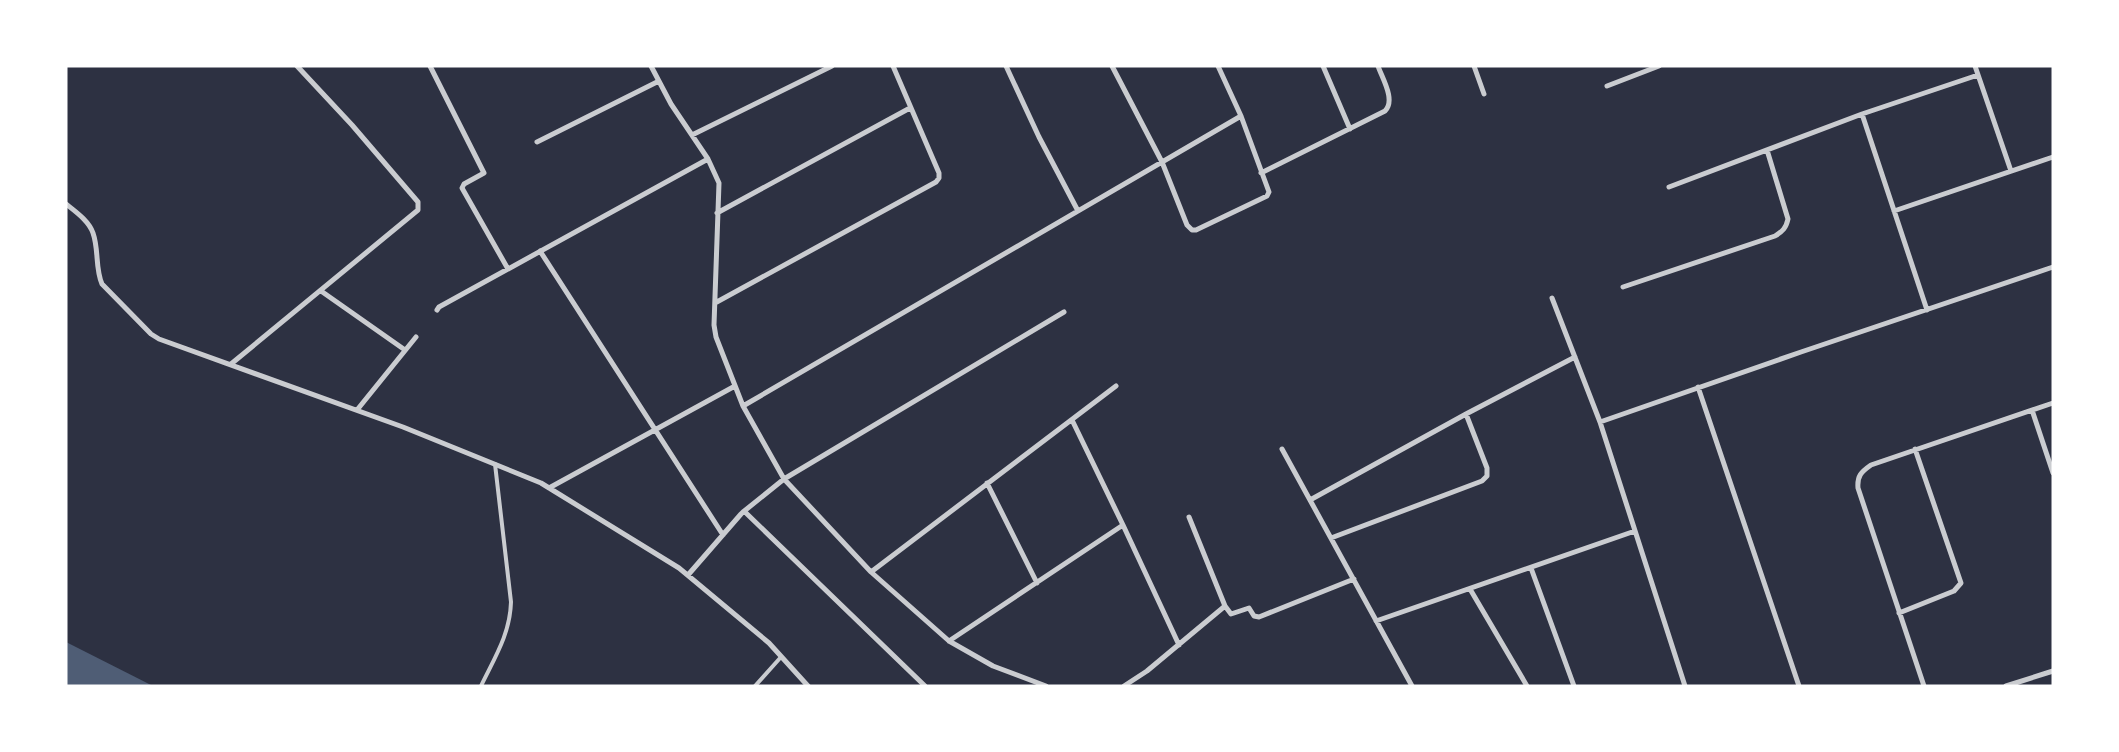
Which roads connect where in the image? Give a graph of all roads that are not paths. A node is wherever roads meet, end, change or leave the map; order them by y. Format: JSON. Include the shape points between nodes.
{"nodes":[{"id":1,"x":297,"y":66,"type":"edge"},
{"id":2,"x":430,"y":66,"type":"edge"},
{"id":3,"x":651,"y":66,"type":"edge"},
{"id":4,"x":832,"y":66,"type":"edge"},
{"id":5,"x":893,"y":66,"type":"edge"},
{"id":6,"x":1006,"y":66,"type":"edge"},
{"id":7,"x":1112,"y":66,"type":"edge"},
{"id":8,"x":1218,"y":66,"type":"edge"},
{"id":9,"x":1323,"y":66,"type":"edge"},
{"id":10,"x":1378,"y":66,"type":"edge"},
{"id":11,"x":1474,"y":66,"type":"edge"},
{"id":12,"x":1660,"y":66,"type":"edge"},
{"id":13,"x":1976,"y":66,"type":"edge"},
{"id":14,"x":1978,"y":75,"type":"junction"},
{"id":15,"x":659,"y":81,"type":"junction"},
{"id":16,"x":1607,"y":86,"type":"dead end"},
{"id":17,"x":1484,"y":94,"type":"dead end"},
{"id":18,"x":910,"y":108,"type":"junction"},
{"id":19,"x":1862,"y":114,"type":"junction"},
{"id":20,"x":1241,"y":116,"type":"junction"},
{"id":21,"x":1350,"y":129,"type":"junction"},
{"id":22,"x":692,"y":135,"type":"junction"},
{"id":23,"x":537,"y":142,"type":"dead end"},
{"id":24,"x":1767,"y":150,"type":"junction"},
{"id":25,"x":2053,"y":157,"type":"edge"},
{"id":26,"x":708,"y":159,"type":"junction"},
{"id":27,"x":1162,"y":162,"type":"junction"},
{"id":28,"x":2011,"y":171,"type":"junction"},
{"id":29,"x":1261,"y":172,"type":"junction"},
{"id":30,"x":1669,"y":188,"type":"dead end"},
{"id":31,"x":66,"y":204,"type":"edge"},
{"id":32,"x":1078,"y":211,"type":"junction"},
{"id":33,"x":1894,"y":211,"type":"junction"},
{"id":34,"x":716,"y":213,"type":"junction"},
{"id":35,"x":540,"y":251,"type":"junction"},
{"id":36,"x":2053,"y":267,"type":"edge"},
{"id":37,"x":508,"y":269,"type":"junction"},
{"id":38,"x":1623,"y":286,"type":"dead end"},
{"id":39,"x":321,"y":291,"type":"junction"},
{"id":40,"x":1552,"y":298,"type":"dead end"},
{"id":41,"x":715,"y":303,"type":"junction"},
{"id":42,"x":437,"y":310,"type":"dead end"},
{"id":43,"x":1927,"y":310,"type":"junction"},
{"id":44,"x":1064,"y":312,"type":"dead end"},
{"id":45,"x":416,"y":337,"type":"dead end"},
{"id":46,"x":406,"y":350,"type":"junction"},
{"id":47,"x":1575,"y":356,"type":"junction"},
{"id":48,"x":231,"y":364,"type":"junction"},
{"id":49,"x":735,"y":386,"type":"junction"},
{"id":50,"x":1116,"y":386,"type":"dead end"},
{"id":51,"x":1698,"y":387,"type":"junction"},
{"id":52,"x":2053,"y":403,"type":"edge"},
{"id":53,"x":743,"y":406,"type":"junction"},
{"id":54,"x":357,"y":410,"type":"junction"},
{"id":55,"x":2032,"y":410,"type":"junction"},
{"id":56,"x":1466,"y":414,"type":"junction"},
{"id":57,"x":1072,"y":420,"type":"junction"},
{"id":58,"x":1600,"y":422,"type":"junction"},
{"id":59,"x":655,"y":428,"type":"junction"},
{"id":60,"x":1282,"y":449,"type":"dead end"},
{"id":61,"x":1915,"y":449,"type":"junction"},
{"id":62,"x":495,"y":464,"type":"junction"},
{"id":63,"x":2053,"y":473,"type":"edge"},
{"id":64,"x":784,"y":479,"type":"junction"},
{"id":65,"x":987,"y":483,"type":"junction"},
{"id":66,"x":549,"y":488,"type":"junction"},
{"id":67,"x":1310,"y":500,"type":"junction"},
{"id":68,"x":743,"y":512,"type":"junction"},
{"id":69,"x":1189,"y":517,"type":"dead end"},
{"id":70,"x":1123,"y":525,"type":"junction"},
{"id":71,"x":1635,"y":531,"type":"junction"},
{"id":72,"x":723,"y":535,"type":"junction"},
{"id":73,"x":1331,"y":538,"type":"junction"},
{"id":74,"x":1531,"y":568,"type":"junction"},
{"id":75,"x":871,"y":572,"type":"junction"},
{"id":76,"x":688,"y":575,"type":"junction"},
{"id":77,"x":1354,"y":579,"type":"junction"},
{"id":78,"x":1037,"y":582,"type":"junction"},
{"id":79,"x":1470,"y":589,"type":"junction"},
{"id":80,"x":1225,"y":606,"type":"junction"},
{"id":81,"x":1899,"y":613,"type":"junction"},
{"id":82,"x":1376,"y":621,"type":"junction"},
{"id":83,"x":949,"y":641,"type":"junction"},
{"id":84,"x":1179,"y":645,"type":"junction"},
{"id":85,"x":781,"y":657,"type":"junction"},
{"id":86,"x":2053,"y":671,"type":"edge"},
{"id":87,"x":481,"y":686,"type":"edge"},
{"id":88,"x":755,"y":686,"type":"edge"},
{"id":89,"x":808,"y":686,"type":"edge"},
{"id":90,"x":925,"y":686,"type":"edge"},
{"id":91,"x":1046,"y":686,"type":"edge"},
{"id":92,"x":1124,"y":686,"type":"edge"},
{"id":93,"x":1412,"y":686,"type":"edge"},
{"id":94,"x":1527,"y":686,"type":"edge"},
{"id":95,"x":1574,"y":686,"type":"edge"},
{"id":96,"x":1685,"y":686,"type":"edge"},
{"id":97,"x":1798,"y":686,"type":"edge"},
{"id":98,"x":1924,"y":686,"type":"edge"},
{"id":99,"x":2006,"y":686,"type":"edge"}],
"edges":[{"from":1,"to":39,"type":"street","via":[[352,125],[419,206]]},
{"from":2,"to":37,"type":"street","via":[[484,173],[462,188]]},
{"from":3,"to":15,"type":"street"},
{"from":4,"to":22,"type":"street"},
{"from":5,"to":18,"type":"street"},
{"from":6,"to":32,"type":"street"},
{"from":7,"to":27,"type":"street"},
{"from":8,"to":20,"type":"street"},
{"from":9,"to":21,"type":"street"},
{"from":10,"to":21,"type":"street","via":[[1390,104]]},
{"from":11,"to":17,"type":"street"},
{"from":12,"to":16,"type":"street"},
{"from":13,"to":14,"type":"street"},
{"from":14,"to":19,"type":"street"},
{"from":14,"to":28,"type":"street"},
{"from":15,"to":22,"type":"street"},
{"from":15,"to":23,"type":"street"},
{"from":18,"to":34,"type":"street"},
{"from":18,"to":41,"type":"street","via":[[940,178]]},
{"from":19,"to":24,"type":"street"},
{"from":19,"to":33,"type":"street"},
{"from":20,"to":27,"type":"street"},
{"from":20,"to":29,"type":"street"},
{"from":21,"to":29,"type":"street"},
{"from":22,"to":26,"type":"street"},
{"from":24,"to":30,"type":"street"},
{"from":24,"to":38,"type":"street","via":[[1788,219],[1782,232]]},
{"from":25,"to":28,"type":"street"},
{"from":26,"to":34,"type":"street","via":[[719,183]]},
{"from":26,"to":35,"type":"street"},
{"from":27,"to":29,"type":"street","via":[[1187,225],[1192,230],[1266,196],[1269,192]]},
{"from":27,"to":32,"type":"street"},
{"from":28,"to":33,"type":"street"},
{"from":31,"to":48,"type":"street","via":[[93,233],[102,284],[151,334]]},
{"from":32,"to":53,"type":"street"},
{"from":33,"to":43,"type":"street"},
{"from":34,"to":41,"type":"street"},
{"from":35,"to":37,"type":"street"},
{"from":35,"to":59,"type":"street"},
{"from":36,"to":43,"type":"street"},
{"from":37,"to":42,"type":"street"},
{"from":39,"to":46,"type":"street"},
{"from":39,"to":48,"type":"street"},
{"from":40,"to":47,"type":"street"},
{"from":41,"to":49,"type":"street","via":[[716,337]]},
{"from":43,"to":51,"type":"street"},
{"from":44,"to":64,"type":"street"},
{"from":45,"to":46,"type":"street"},
{"from":46,"to":54,"type":"street"},
{"from":47,"to":56,"type":"street"},
{"from":47,"to":58,"type":"street"},
{"from":48,"to":54,"type":"street"},
{"from":49,"to":53,"type":"street"},
{"from":49,"to":59,"type":"street"},
{"from":50,"to":57,"type":"street"},
{"from":51,"to":58,"type":"street"},
{"from":51,"to":97,"type":"street"},
{"from":52,"to":55,"type":"street"},
{"from":53,"to":64,"type":"street"},
{"from":54,"to":62,"type":"street"},
{"from":55,"to":61,"type":"street"},
{"from":55,"to":63,"type":"street"},
{"from":56,"to":67,"type":"street"},
{"from":56,"to":73,"type":"street","via":[[1486,468],[1487,476],[1482,481]]},
{"from":57,"to":65,"type":"street"},
{"from":57,"to":70,"type":"street"},
{"from":58,"to":71,"type":"street"},
{"from":59,"to":66,"type":"street"},
{"from":59,"to":72,"type":"street"},
{"from":60,"to":67,"type":"street"},
{"from":61,"to":81,"type":"street","via":[[1870,465],[1857,480]]},
{"from":61,"to":81,"type":"street","via":[[1961,584],[1954,591]]},
{"from":62,"to":66,"type":"street"},
{"from":62,"to":87,"type":"lane","via":[[511,602],[510,620]]},
{"from":64,"to":68,"type":"street"},
{"from":64,"to":75,"type":"street"},
{"from":65,"to":75,"type":"street"},
{"from":65,"to":78,"type":"street"},
{"from":66,"to":76,"type":"street"},
{"from":67,"to":73,"type":"street"},
{"from":68,"to":72,"type":"street"},
{"from":68,"to":90,"type":"street"},
{"from":69,"to":80,"type":"street"},
{"from":70,"to":78,"type":"street"},
{"from":70,"to":84,"type":"street"},
{"from":71,"to":74,"type":"street"},
{"from":71,"to":96,"type":"street"},
{"from":72,"to":76,"type":"street"},
{"from":73,"to":77,"type":"street"},
{"from":74,"to":79,"type":"street"},
{"from":74,"to":95,"type":"street"},
{"from":75,"to":83,"type":"street"},
{"from":76,"to":85,"type":"street"},
{"from":77,"to":80,"type":"street","via":[[1259,617],[1254,616],[1249,608],[1231,614]]},
{"from":77,"to":82,"type":"street"},
{"from":78,"to":83,"type":"street"},
{"from":79,"to":82,"type":"street"},
{"from":79,"to":94,"type":"street"},
{"from":80,"to":84,"type":"street"},
{"from":81,"to":98,"type":"street"},
{"from":82,"to":93,"type":"street"},
{"from":83,"to":91,"type":"street","via":[[993,666]]},
{"from":84,"to":92,"type":"street"},
{"from":85,"to":88,"type":"lane"},
{"from":85,"to":89,"type":"street"},
{"from":86,"to":99,"type":"street"}]}
